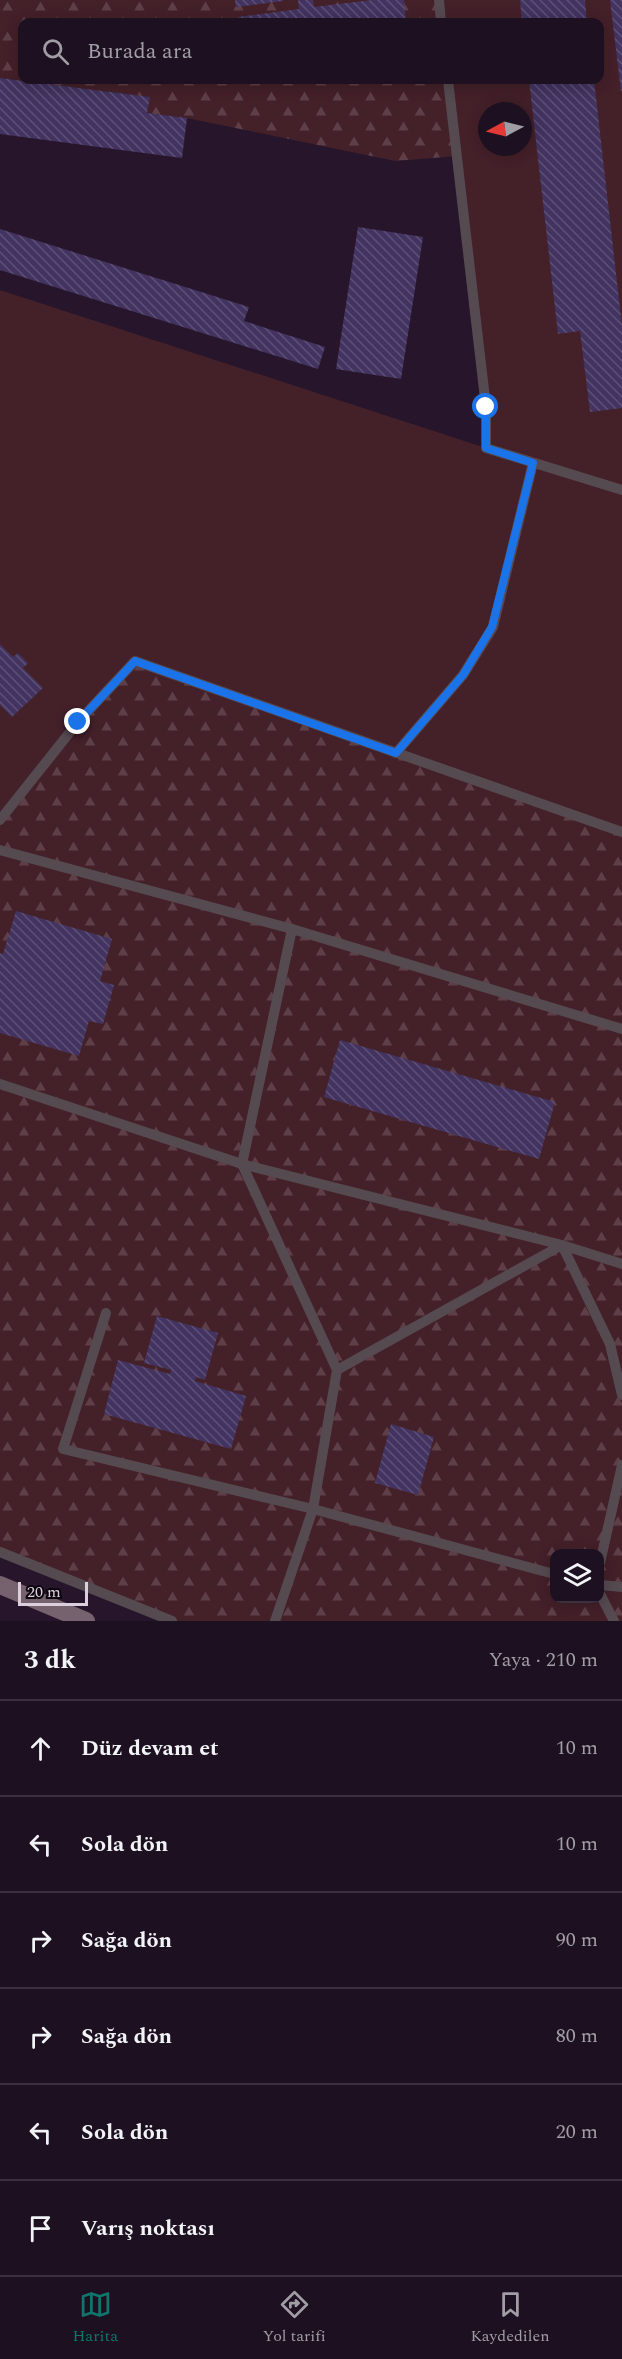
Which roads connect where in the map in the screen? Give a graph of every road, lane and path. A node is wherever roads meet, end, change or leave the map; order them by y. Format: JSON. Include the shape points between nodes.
{"nodes":[{"id":1,"x":439,"y":0,"type":"edge"},
{"id":2,"x":441,"y":18,"type":"edge"},
{"id":3,"x":448,"y":84,"type":"edge"},
{"id":4,"x":533,"y":463,"type":"junction"},
{"id":5,"x":622,"y":490,"type":"edge"},
{"id":6,"x":396,"y":753,"type":"junction"},
{"id":7,"x":0,"y":820,"type":"edge"},
{"id":8,"x":622,"y":832,"type":"edge"},
{"id":9,"x":0,"y":850,"type":"edge"},
{"id":10,"x":292,"y":929,"type":"junction"},
{"id":11,"x":622,"y":1029,"type":"edge"},
{"id":12,"x":0,"y":1084,"type":"edge"},
{"id":13,"x":243,"y":1164,"type":"junction"},
{"id":14,"x":562,"y":1245,"type":"junction"},
{"id":15,"x":622,"y":1264,"type":"edge"},
{"id":16,"x":106,"y":1313,"type":"dead end"},
{"id":17,"x":337,"y":1370,"type":"junction"},
{"id":18,"x":622,"y":1395,"type":"edge"},
{"id":19,"x":622,"y":1465,"type":"edge"},
{"id":20,"x":313,"y":1509,"type":"junction"},
{"id":21,"x":603,"y":1549,"type":"edge"},
{"id":22,"x":0,"y":1552,"type":"edge"},
{"id":23,"x":550,"y":1573,"type":"edge"},
{"id":24,"x":0,"y":1585,"type":"edge"},
{"id":25,"x":604,"y":1585,"type":"edge"},
{"id":26,"x":622,"y":1587,"type":"edge"},
{"id":27,"x":604,"y":1602,"type":"edge"},
{"id":28,"x":86,"y":1621,"type":"edge"},
{"id":29,"x":172,"y":1621,"type":"edge"},
{"id":30,"x":275,"y":1621,"type":"edge"},
{"id":31,"x":614,"y":1621,"type":"edge"}],
"edges":[{"from":1,"to":2,"type":"lane"},
{"from":3,"to":4,"type":"lane","via":[[486,407],[486,448]]},
{"from":4,"to":5,"type":"lane"},
{"from":4,"to":6,"type":"lane","via":[[492,627],[463,675]]},
{"from":6,"to":7,"type":"lane","via":[[135,661],[78,722]]},
{"from":6,"to":8,"type":"lane"},
{"from":9,"to":10,"type":"lane"},
{"from":10,"to":11,"type":"lane"},
{"from":10,"to":13,"type":"lane"},
{"from":12,"to":13,"type":"lane"},
{"from":13,"to":14,"type":"lane"},
{"from":13,"to":17,"type":"lane"},
{"from":14,"to":15,"type":"lane"},
{"from":14,"to":17,"type":"lane"},
{"from":14,"to":18,"type":"lane","via":[[610,1344]]},
{"from":16,"to":20,"type":"lane","via":[[63,1449]]},
{"from":17,"to":20,"type":"lane"},
{"from":19,"to":21,"type":"lane"},
{"from":20,"to":23,"type":"lane"},
{"from":20,"to":30,"type":"lane"},
{"from":22,"to":29,"type":"lane"},
{"from":24,"to":28,"type":"main road"},
{"from":25,"to":26,"type":"lane"},
{"from":27,"to":31,"type":"lane"}]}
